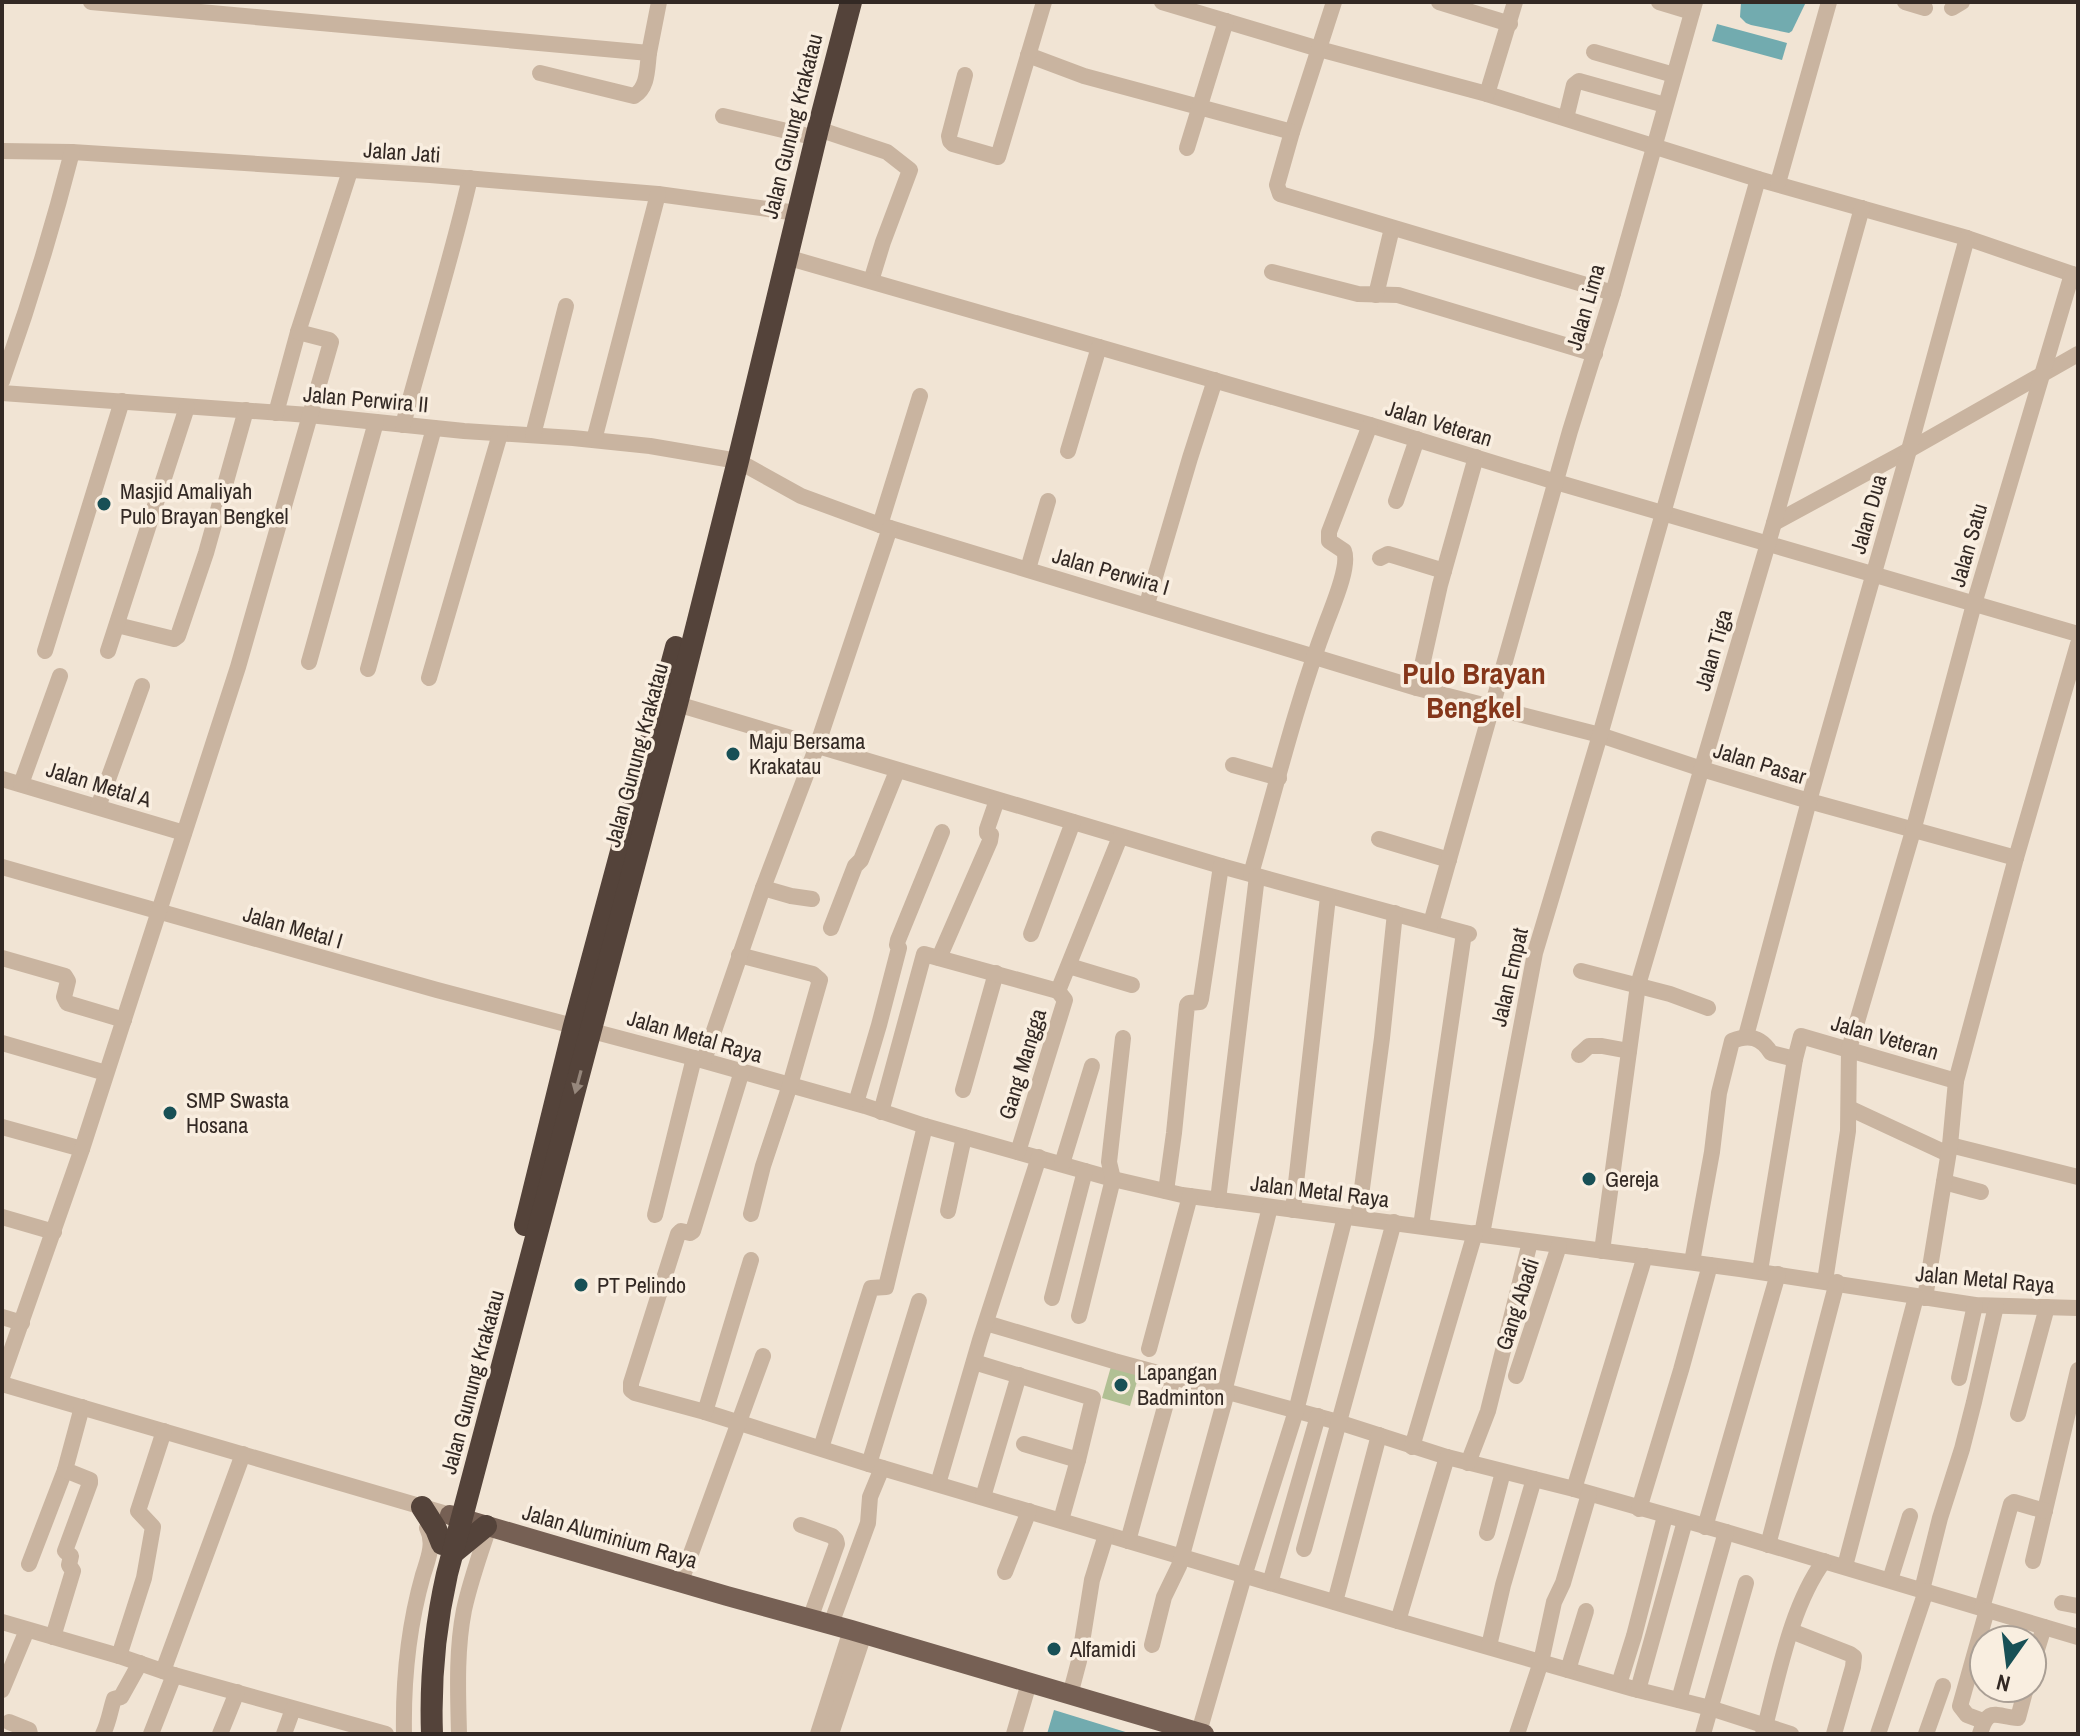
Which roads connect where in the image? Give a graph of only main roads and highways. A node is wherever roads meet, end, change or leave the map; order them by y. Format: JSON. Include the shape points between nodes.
{"nodes":[{"id":1,"x":839,"y":2,"type":"edge"},
{"id":2,"x":851,"y":2,"type":"edge"},
{"id":3,"x":811,"y":132,"type":"junction"},
{"id":4,"x":790,"y":212,"type":"junction"},
{"id":5,"x":732,"y":459,"type":"junction"},
{"id":6,"x":583,"y":1028,"type":"junction"},
{"id":7,"x":414,"y":1505,"type":"road end"},
{"id":8,"x":456,"y":1517,"type":"junction"},
{"id":9,"x":487,"y":1526,"type":"junction"},
{"id":10,"x":448,"y":1548,"type":"junction"},
{"id":11,"x":1202,"y":1733,"type":"edge"},
{"id":12,"x":422,"y":1734,"type":"edge"},
{"id":13,"x":432,"y":1734,"type":"edge"}],
"edges":[{"from":1,"to":3,"type":"highway","name":"Jalan Gunung Krakatau"},
{"from":2,"to":3,"type":"highway","name":"Jalan Gunung Krakatau"},
{"from":3,"to":4,"type":"highway","name":"Jalan Gunung Krakatau"},
{"from":4,"to":5,"type":"highway","name":"Jalan Gunung Krakatau"},
{"from":4,"to":5,"type":"highway","name":"Jalan Gunung Krakatau","via":[[786,257]]},
{"from":5,"to":6,"type":"highway","name":"Jalan Gunung Krakatau","via":[[657,721]]},
{"from":5,"to":6,"type":"highway","name":"Jalan Gunung Krakatau","via":[[677,704]]},
{"from":6,"to":8,"type":"highway","name":"Jalan Gunung Krakatau"},
{"from":7,"to":10,"type":"highway"},
{"from":8,"to":9,"type":"main road","name":"Jalan Aluminium Raya"},
{"from":8,"to":10,"type":"highway","name":"Jalan Gunung Krakatau"},
{"from":9,"to":10,"type":"highway"},
{"from":9,"to":11,"type":"main road","name":"Jalan Aluminium Raya"},
{"from":10,"to":12,"type":"highway","via":[[427,1633]]},
{"from":10,"to":13,"type":"highway","via":[[435,1639]]}]}
